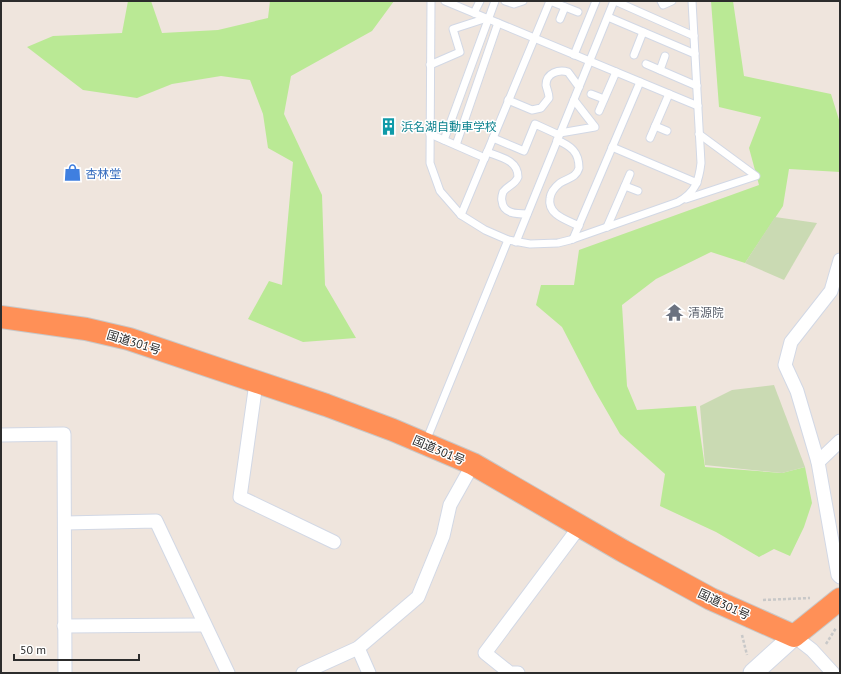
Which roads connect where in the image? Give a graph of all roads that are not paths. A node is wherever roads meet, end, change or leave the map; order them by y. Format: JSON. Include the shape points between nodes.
{"nodes":[{"id":1,"x":431,"y":1,"type":"edge"},
{"id":2,"x":445,"y":1,"type":"edge"},
{"id":3,"x":480,"y":1,"type":"edge"},
{"id":4,"x":495,"y":1,"type":"edge"},
{"id":5,"x":505,"y":1,"type":"edge"},
{"id":6,"x":523,"y":1,"type":"edge"},
{"id":7,"x":550,"y":1,"type":"edge"},
{"id":8,"x":596,"y":1,"type":"edge"},
{"id":9,"x":614,"y":1,"type":"edge"},
{"id":10,"x":661,"y":1,"type":"edge"},
{"id":11,"x":672,"y":1,"type":"edge"},
{"id":12,"x":692,"y":1,"type":"edge"},
{"id":13,"x":565,"y":7,"type":"junction"},
{"id":14,"x":578,"y":12,"type":"dead end"},
{"id":15,"x":474,"y":13,"type":"junction"},
{"id":16,"x":608,"y":17,"type":"junction"},
{"id":17,"x":487,"y":18,"type":"junction"},
{"id":18,"x":560,"y":18,"type":"dead end"},
{"id":19,"x":498,"y":23,"type":"junction"},
{"id":20,"x":643,"y":32,"type":"junction"},
{"id":21,"x":694,"y":36,"type":"junction"},
{"id":22,"x":534,"y":38,"type":"junction"},
{"id":23,"x":574,"y":54,"type":"junction"},
{"id":24,"x":695,"y":54,"type":"junction"},
{"id":25,"x":634,"y":55,"type":"dead end"},
{"id":26,"x":665,"y":56,"type":"dead end"},
{"id":27,"x":590,"y":61,"type":"junction"},
{"id":28,"x":646,"y":64,"type":"dead end"},
{"id":29,"x":430,"y":65,"type":"junction"},
{"id":30,"x":660,"y":70,"type":"junction"},
{"id":31,"x":616,"y":72,"type":"junction"},
{"id":32,"x":640,"y":82,"type":"junction"},
{"id":33,"x":697,"y":86,"type":"junction"},
{"id":34,"x":579,"y":87,"type":"junction"},
{"id":35,"x":591,"y":94,"type":"dead end"},
{"id":36,"x":669,"y":94,"type":"junction"},
{"id":37,"x":604,"y":99,"type":"junction"},
{"id":38,"x":508,"y":100,"type":"junction"},
{"id":39,"x":574,"y":100,"type":"junction"},
{"id":40,"x":698,"y":106,"type":"junction"},
{"id":41,"x":599,"y":111,"type":"dead end"},
{"id":42,"x":655,"y":126,"type":"junction"},
{"id":43,"x":667,"y":132,"type":"dead end"},
{"id":44,"x":430,"y":134,"type":"junction"},
{"id":45,"x":699,"y":134,"type":"junction"},
{"id":46,"x":559,"y":136,"type":"junction"},
{"id":47,"x":493,"y":138,"type":"junction"},
{"id":48,"x":650,"y":138,"type":"dead end"},
{"id":49,"x":444,"y":140,"type":"junction"},
{"id":50,"x":456,"y":145,"type":"junction"},
{"id":51,"x":612,"y":147,"type":"junction"},
{"id":52,"x":486,"y":155,"type":"junction"},
{"id":53,"x":630,"y":174,"type":"dead end"},
{"id":54,"x":697,"y":183,"type":"junction"},
{"id":55,"x":625,"y":186,"type":"junction"},
{"id":56,"x":638,"y":191,"type":"dead end"},
{"id":57,"x":678,"y":202,"type":"junction"},
{"id":58,"x":527,"y":214,"type":"junction"},
{"id":59,"x":461,"y":215,"type":"junction"},
{"id":60,"x":579,"y":226,"type":"junction"},
{"id":61,"x":607,"y":227,"type":"junction"},
{"id":62,"x":573,"y":239,"type":"junction"},
{"id":63,"x":512,"y":241,"type":"junction"},
{"id":64,"x":840,"y":260,"type":"edge"},
{"id":65,"x":1,"y":317,"type":"edge"},
{"id":66,"x":256,"y":383,"type":"junction"},
{"id":67,"x":1,"y":435,"type":"edge"},
{"id":68,"x":840,"y":441,"type":"edge"},
{"id":69,"x":425,"y":444,"type":"junction"},
{"id":70,"x":818,"y":462,"type":"junction"},
{"id":71,"x":473,"y":464,"type":"junction"},
{"id":72,"x":65,"y":523,"type":"junction"},
{"id":73,"x":580,"y":526,"type":"junction"},
{"id":74,"x":334,"y":542,"type":"dead end"},
{"id":75,"x":840,"y":577,"type":"edge"},
{"id":76,"x":840,"y":599,"type":"edge"},
{"id":77,"x":204,"y":625,"type":"junction"},
{"id":78,"x":64,"y":626,"type":"junction"},
{"id":79,"x":794,"y":636,"type":"junction"},
{"id":80,"x":358,"y":648,"type":"junction"},
{"id":81,"x":65,"y":673,"type":"edge"},
{"id":82,"x":228,"y":673,"type":"edge"},
{"id":83,"x":303,"y":673,"type":"edge"},
{"id":84,"x":369,"y":673,"type":"edge"},
{"id":85,"x":518,"y":673,"type":"edge"},
{"id":86,"x":753,"y":673,"type":"edge"},
{"id":87,"x":833,"y":673,"type":"edge"}],
"edges":[{"from":1,"to":29,"type":"lane"},
{"from":2,"to":15,"type":"lane"},
{"from":3,"to":15,"type":"lane"},
{"from":4,"to":17,"type":"lane"},
{"from":5,"to":6,"type":"lane","via":[[514,4]]},
{"from":7,"to":13,"type":"lane"},
{"from":7,"to":22,"type":"lane"},
{"from":8,"to":23,"type":"lane"},
{"from":9,"to":16,"type":"lane"},
{"from":9,"to":21,"type":"lane"},
{"from":10,"to":11,"type":"lane","via":[[663,5]]},
{"from":12,"to":21,"type":"lane"},
{"from":13,"to":14,"type":"lane"},
{"from":13,"to":18,"type":"lane"},
{"from":15,"to":17,"type":"lane"},
{"from":16,"to":20,"type":"lane"},
{"from":16,"to":27,"type":"lane"},
{"from":17,"to":19,"type":"lane"},
{"from":17,"to":29,"type":"lane","via":[[453,29],[460,52]]},
{"from":17,"to":49,"type":"lane"},
{"from":19,"to":22,"type":"lane"},
{"from":19,"to":50,"type":"lane"},
{"from":20,"to":24,"type":"lane"},
{"from":20,"to":25,"type":"lane"},
{"from":21,"to":24,"type":"lane"},
{"from":22,"to":23,"type":"lane"},
{"from":22,"to":38,"type":"lane"},
{"from":23,"to":27,"type":"lane"},
{"from":24,"to":33,"type":"lane"},
{"from":26,"to":30,"type":"lane"},
{"from":27,"to":31,"type":"lane"},
{"from":27,"to":34,"type":"lane"},
{"from":28,"to":30,"type":"lane"},
{"from":29,"to":44,"type":"lane"},
{"from":30,"to":33,"type":"lane"},
{"from":31,"to":32,"type":"lane"},
{"from":31,"to":37,"type":"lane"},
{"from":32,"to":36,"type":"lane"},
{"from":32,"to":51,"type":"lane"},
{"from":33,"to":40,"type":"lane"},
{"from":34,"to":38,"type":"lane","via":[[568,72],[559,71],[552,73],[548,78],[546,85],[549,98],[542,108],[532,110]]},
{"from":34,"to":39,"type":"lane"},
{"from":35,"to":37,"type":"lane"},
{"from":36,"to":40,"type":"lane"},
{"from":36,"to":42,"type":"lane"},
{"from":37,"to":41,"type":"lane"},
{"from":38,"to":47,"type":"lane"},
{"from":39,"to":46,"type":"lane"},
{"from":39,"to":46,"type":"lane","via":[[595,127]]},
{"from":40,"to":45,"type":"lane"},
{"from":42,"to":43,"type":"lane"},
{"from":42,"to":48,"type":"lane"},
{"from":44,"to":49,"type":"lane"},
{"from":44,"to":59,"type":"lane","via":[[430,163],[440,191]]},
{"from":45,"to":54,"type":"lane","via":[[701,163]]},
{"from":45,"to":57,"type":"lane","via":[[756,176]]},
{"from":46,"to":47,"type":"lane","via":[[535,124],[524,151]]},
{"from":46,"to":58,"type":"lane"},
{"from":46,"to":60,"type":"lane","via":[[576,152],[579,168],[572,178],[553,190],[550,208],[557,215]]},
{"from":47,"to":52,"type":"lane"},
{"from":49,"to":50,"type":"lane"},
{"from":50,"to":52,"type":"lane"},
{"from":51,"to":54,"type":"lane"},
{"from":51,"to":60,"type":"lane"},
{"from":52,"to":58,"type":"lane","via":[[508,160],[515,165],[518,176],[514,184],[503,192],[502,205],[513,213]]},
{"from":52,"to":59,"type":"lane"},
{"from":53,"to":55,"type":"lane"},
{"from":54,"to":57,"type":"lane","via":[[688,197]]},
{"from":55,"to":56,"type":"lane"},
{"from":55,"to":61,"type":"lane"},
{"from":57,"to":61,"type":"lane"},
{"from":58,"to":63,"type":"lane"},
{"from":59,"to":63,"type":"lane","via":[[485,230]]},
{"from":60,"to":62,"type":"lane"},
{"from":61,"to":62,"type":"lane"},
{"from":62,"to":63,"type":"lane","via":[[544,243]]},
{"from":63,"to":69,"type":"lane"},
{"from":64,"to":70,"type":"street","via":[[831,291],[791,342],[785,365],[796,391]]},
{"from":65,"to":66,"type":"highway","name":"国道301号","via":[[86,329],[129,339]]},
{"from":66,"to":69,"type":"highway","name":"国道301号","via":[[326,405]]},
{"from":66,"to":74,"type":"street","via":[[240,497]]},
{"from":67,"to":72,"type":"street","via":[[64,434]]},
{"from":68,"to":70,"type":"street"},
{"from":69,"to":71,"type":"highway","name":"国道301号"},
{"from":70,"to":75,"type":"street"},
{"from":71,"to":73,"type":"highway","name":"国道301号"},
{"from":71,"to":80,"type":"street","via":[[450,505],[443,536],[418,598]]},
{"from":72,"to":77,"type":"street","via":[[156,521]]},
{"from":72,"to":78,"type":"street"},
{"from":73,"to":79,"type":"highway","name":"国道301号","via":[[711,599]]},
{"from":73,"to":85,"type":"street","via":[[485,653],[510,673]]},
{"from":76,"to":79,"type":"highway"},
{"from":77,"to":78,"type":"street"},
{"from":77,"to":82,"type":"street"},
{"from":78,"to":81,"type":"street"},
{"from":79,"to":86,"type":"street"},
{"from":79,"to":87,"type":"street","via":[[812,650]]},
{"from":80,"to":83,"type":"street"},
{"from":80,"to":84,"type":"street"}]}
